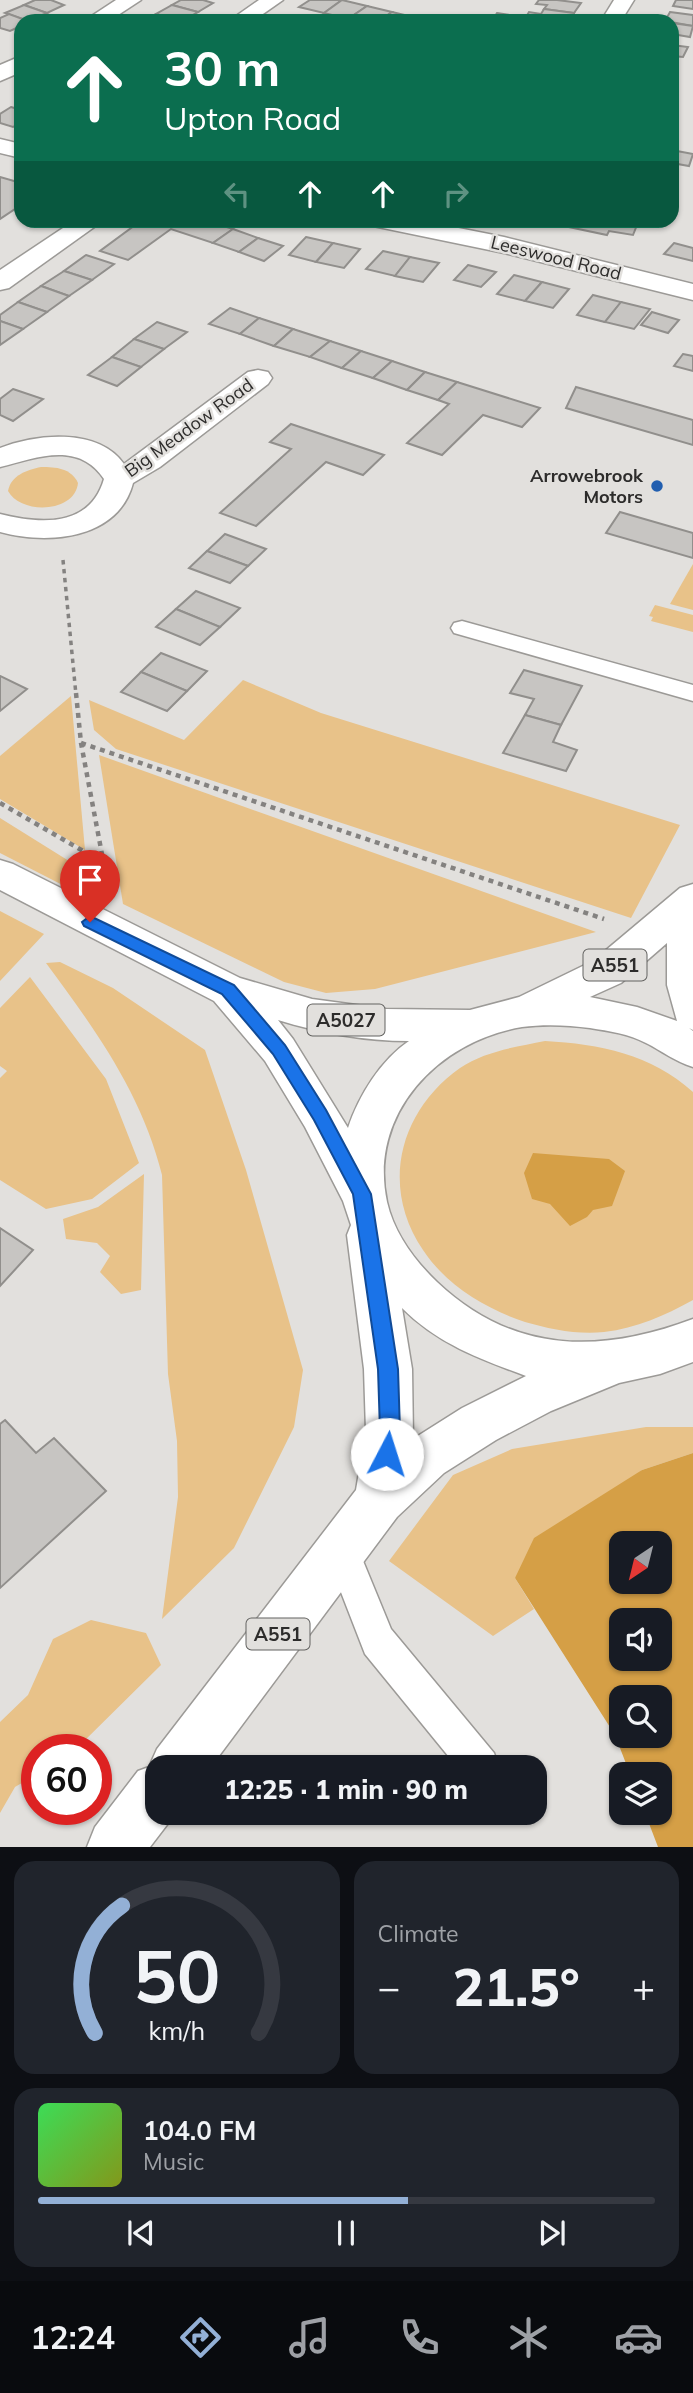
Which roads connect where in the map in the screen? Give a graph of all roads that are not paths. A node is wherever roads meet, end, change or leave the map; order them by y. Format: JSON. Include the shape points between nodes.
{"nodes":[{"id":1,"x":131,"y":0,"type":"edge"},
{"id":2,"x":273,"y":0,"type":"edge"},
{"id":3,"x":106,"y":14,"type":"edge"},
{"id":4,"x":250,"y":14,"type":"edge"},
{"id":5,"x":80,"y":228,"type":"edge"},
{"id":6,"x":420,"y":228,"type":"edge"},
{"id":7,"x":511,"y":228,"type":"edge"},
{"id":8,"x":504,"y":244,"type":"junction"},
{"id":9,"x":0,"y":282,"type":"edge"},
{"id":10,"x":693,"y":292,"type":"edge"},
{"id":11,"x":258,"y":378,"type":"dead end"},
{"id":12,"x":0,"y":458,"type":"edge"},
{"id":13,"x":119,"y":479,"type":"junction"},
{"id":14,"x":0,"y":523,"type":"edge"},
{"id":15,"x":462,"y":628,"type":"dead end"},
{"id":16,"x":693,"y":692,"type":"edge"},
{"id":17,"x":0,"y":874,"type":"edge"},
{"id":18,"x":693,"y":899,"type":"edge"},
{"id":19,"x":228,"y":990,"type":"junction"},
{"id":20,"x":524,"y":1011,"type":"junction"},
{"id":21,"x":693,"y":1014,"type":"edge"},
{"id":22,"x":469,"y":1025,"type":"junction"},
{"id":23,"x":693,"y":1051,"type":"edge"},
{"id":24,"x":364,"y":1201,"type":"junction"},
{"id":25,"x":686,"y":1348,"type":"edge"},
{"id":26,"x":617,"y":1363,"type":"junction"},
{"id":27,"x":379,"y":1500,"type":"junction"},
{"id":28,"x":342,"y":1552,"type":"junction"},
{"id":29,"x":186,"y":1755,"type":"edge"},
{"id":30,"x":472,"y":1755,"type":"edge"},
{"id":31,"x":145,"y":1808,"type":"edge"},
{"id":32,"x":115,"y":1847,"type":"edge"}],
"edges":[{"from":1,"to":3,"type":"main road"},
{"from":2,"to":4,"type":"main road"},
{"from":5,"to":9,"type":"main road"},
{"from":6,"to":8,"type":"main road","name":"Leeswood Road"},
{"from":7,"to":8,"type":"main road"},
{"from":8,"to":10,"type":"main road","name":"Leeswood Road"},
{"from":11,"to":13,"type":"main road","name":"Big Meadow Road","via":[[150,461]]},
{"from":12,"to":13,"type":"main road","name":"Big Meadow Road","via":[[22,450],[65,446],[102,457]]},
{"from":13,"to":14,"type":"main road","name":"Big Meadow Road","via":[[114,500],[78,524],[35,530]]},
{"from":15,"to":16,"type":"lane"},
{"from":17,"to":19,"type":"main road","number":"A5027"},
{"from":18,"to":20,"type":"main road","number":"A551","via":[[607,972]]},
{"from":18,"to":21,"type":"main road","number":"A551","via":[[684,946]]},
{"from":19,"to":22,"type":"main road","number":"A5027","via":[[312,1016],[386,1025]]},
{"from":19,"to":24,"type":"main road","number":"A5027","via":[[279,1050],[320,1115]]},
{"from":20,"to":22,"type":"main road"},
{"from":20,"to":23,"type":"main road","via":[[589,1012],[653,1028]]},
{"from":22,"to":24,"type":"main road","via":[[420,1053],[384,1092],[364,1140]]},
{"from":24,"to":26,"type":"main road","via":[[388,1260],[428,1306],[484,1341],[549,1361]]},
{"from":24,"to":27,"type":"main road","via":[[388,1369],[390,1431]]},
{"from":25,"to":26,"type":"main road"},
{"from":26,"to":27,"type":"main road","via":[[534,1395],[479,1424],[427,1457]]},
{"from":27,"to":28,"type":"main road","number":"A551"},
{"from":28,"to":29,"type":"main road","number":"A551"},
{"from":28,"to":30,"type":"lane","via":[[378,1641]]},
{"from":31,"to":32,"type":"main road"}]}
